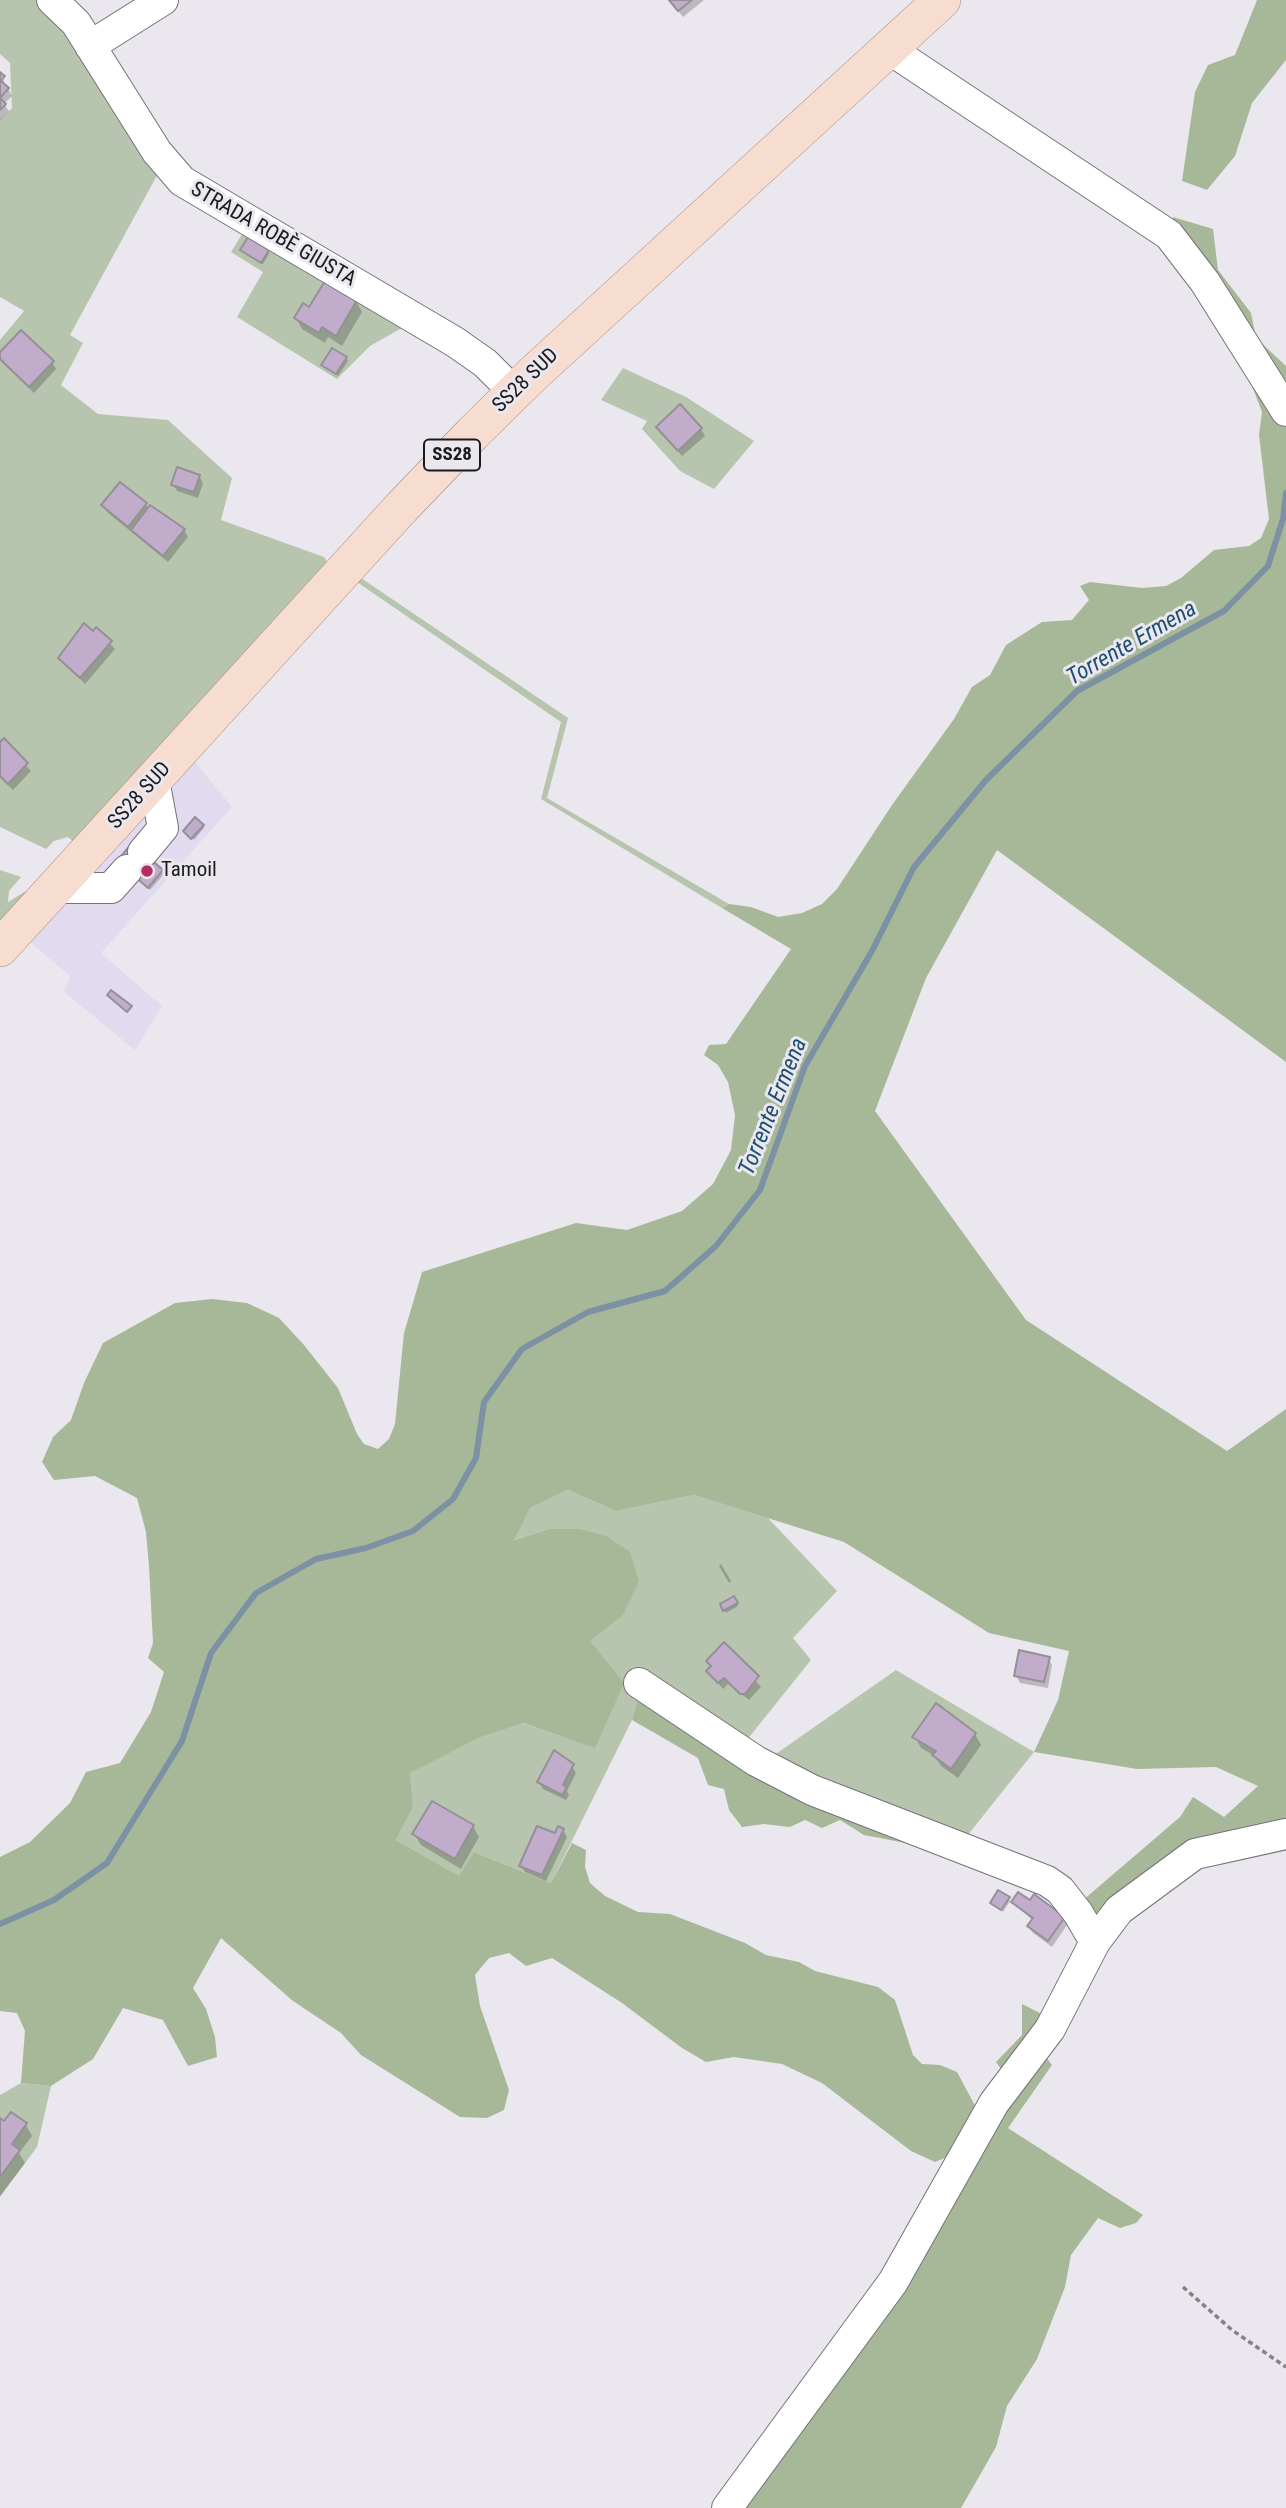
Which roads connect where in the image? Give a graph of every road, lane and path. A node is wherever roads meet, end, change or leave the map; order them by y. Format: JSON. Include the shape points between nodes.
{"nodes":[{"id":1,"x":52,"y":0,"type":"edge"},
{"id":2,"x":163,"y":0,"type":"edge"},
{"id":3,"x":942,"y":0,"type":"edge"},
{"id":4,"x":90,"y":46,"type":"junction"},
{"id":5,"x":889,"y":48,"type":"junction"},
{"id":6,"x":514,"y":392,"type":"junction"},
{"id":7,"x":1286,"y":411,"type":"edge"},
{"id":8,"x":154,"y":780,"type":"junction"},
{"id":9,"x":56,"y":888,"type":"junction"},
{"id":10,"x":0,"y":948,"type":"edge"},
{"id":11,"x":639,"y":1684,"type":"dead end"},
{"id":12,"x":1286,"y":1834,"type":"edge"},
{"id":13,"x":1095,"y":1942,"type":"junction"},
{"id":14,"x":1183,"y":2287,"type":"dead end"},
{"id":15,"x":1286,"y":2367,"type":"edge"},
{"id":16,"x":727,"y":2508,"type":"edge"}],
"edges":[{"from":1,"to":4,"type":"street","name":"STRADA ROBÈ GIUSTA"},
{"from":2,"to":4,"type":"street"},
{"from":3,"to":5,"type":"main road","name":"SS28 SUD","number":"SS28"},
{"from":4,"to":6,"type":"street","name":"STRADA ROBÈ GIUSTA","via":[[157,152],[182,181],[455,342]]},
{"from":5,"to":6,"type":"main road","name":"SS28 SUD","number":"SS28"},
{"from":5,"to":7,"type":"street","via":[[1169,235],[1205,282]]},
{"from":6,"to":8,"type":"main road","name":"SS28 SUD","number":"SS28","via":[[401,508]]},
{"from":8,"to":9,"type":"main road","name":"SS28 SUD","number":"SS28"},
{"from":8,"to":9,"type":"street","via":[[163,828],[111,888]]},
{"from":9,"to":10,"type":"main road","name":"SS28 SUD","number":"SS28"},
{"from":11,"to":13,"type":"street","via":[[746,1755],[812,1790],[1047,1881],[1072,1905]]},
{"from":12,"to":13,"type":"street","via":[[1195,1854],[1119,1910]]},
{"from":13,"to":16,"type":"street","via":[[1050,2029],[994,2103],[893,2282]]},
{"from":14,"to":15,"type":"path","via":[[1232,2330]]}]}
